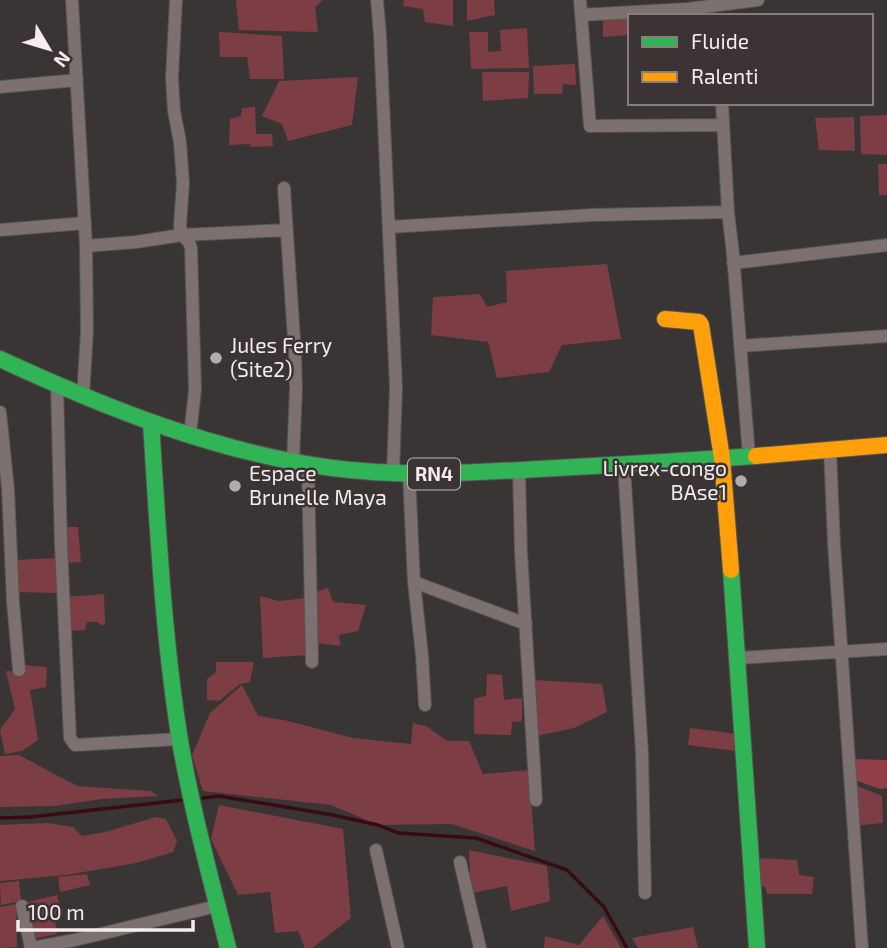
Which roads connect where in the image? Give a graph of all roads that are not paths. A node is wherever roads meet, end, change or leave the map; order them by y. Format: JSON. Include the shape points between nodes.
{"nodes":[{"id":1,"x":72,"y":0,"type":"edge"},
{"id":2,"x":176,"y":0,"type":"edge"},
{"id":3,"x":377,"y":0,"type":"edge"},
{"id":4,"x":580,"y":0,"type":"edge"},
{"id":5,"x":758,"y":0,"type":"edge"},
{"id":6,"x":714,"y":7,"type":"edge"},
{"id":7,"x":582,"y":15,"type":"junction"},
{"id":8,"x":77,"y":80,"type":"junction"},
{"id":9,"x":0,"y":87,"type":"edge"},
{"id":10,"x":722,"y":105,"type":"edge"},
{"id":11,"x":723,"y":125,"type":"junction"},
{"id":12,"x":284,"y":188,"type":"dead end"},
{"id":13,"x":728,"y":212,"type":"junction"},
{"id":14,"x":85,"y":223,"type":"junction"},
{"id":15,"x":389,"y":227,"type":"junction"},
{"id":16,"x":0,"y":230,"type":"edge"},
{"id":17,"x":286,"y":230,"type":"junction"},
{"id":18,"x":182,"y":235,"type":"junction"},
{"id":19,"x":887,"y":245,"type":"edge"},
{"id":20,"x":86,"y":246,"type":"junction"},
{"id":21,"x":733,"y":263,"type":"junction"},
{"id":22,"x":665,"y":319,"type":"dead end"},
{"id":23,"x":887,"y":336,"type":"edge"},
{"id":24,"x":740,"y":346,"type":"junction"},
{"id":25,"x":0,"y":359,"type":"edge"},
{"id":26,"x":57,"y":385,"type":"junction"},
{"id":27,"x":83,"y":397,"type":"junction"},
{"id":28,"x":0,"y":412,"type":"edge"},
{"id":29,"x":151,"y":423,"type":"junction"},
{"id":30,"x":190,"y":435,"type":"junction"},
{"id":31,"x":887,"y":445,"type":"edge"},
{"id":32,"x":830,"y":450,"type":"junction"},
{"id":33,"x":749,"y":456,"type":"junction"},
{"id":34,"x":722,"y":458,"type":"junction"},
{"id":35,"x":300,"y":463,"type":"junction"},
{"id":36,"x":624,"y":466,"type":"junction"},
{"id":37,"x":519,"y":471,"type":"junction"},
{"id":38,"x":401,"y":474,"type":"junction"},
{"id":39,"x":414,"y":582,"type":"junction"},
{"id":40,"x":526,"y":624,"type":"junction"},
{"id":41,"x":887,"y":649,"type":"edge"},
{"id":42,"x":842,"y":651,"type":"junction"},
{"id":43,"x":738,"y":658,"type":"junction"},
{"id":44,"x":312,"y":662,"type":"dead end"},
{"id":45,"x":19,"y":670,"type":"dead end"},
{"id":46,"x":425,"y":705,"type":"dead end"},
{"id":47,"x":180,"y":739,"type":"junction"},
{"id":48,"x":536,"y":800,"type":"dead end"},
{"id":49,"x":376,"y":850,"type":"dead end"},
{"id":50,"x":460,"y":862,"type":"dead end"},
{"id":51,"x":645,"y":893,"type":"dead end"},
{"id":52,"x":22,"y":905,"type":"dead end"},
{"id":53,"x":217,"y":906,"type":"junction"},
{"id":54,"x":32,"y":948,"type":"edge"},
{"id":55,"x":228,"y":948,"type":"edge"},
{"id":56,"x":398,"y":948,"type":"edge"},
{"id":57,"x":480,"y":948,"type":"edge"},
{"id":58,"x":757,"y":948,"type":"edge"},
{"id":59,"x":862,"y":948,"type":"edge"}],
"edges":[{"from":1,"to":8,"type":"street"},
{"from":2,"to":18,"type":"street","via":[[172,78],[183,183]]},
{"from":3,"to":15,"type":"street"},
{"from":4,"to":7,"type":"street"},
{"from":5,"to":6,"type":"street"},
{"from":6,"to":7,"type":"street"},
{"from":7,"to":11,"type":"street","via":[[590,126]]},
{"from":8,"to":9,"type":"street"},
{"from":8,"to":14,"type":"street"},
{"from":10,"to":11,"type":"street"},
{"from":11,"to":13,"type":"street"},
{"from":12,"to":17,"type":"street"},
{"from":13,"to":15,"type":"street"},
{"from":13,"to":21,"type":"street"},
{"from":14,"to":16,"type":"street"},
{"from":14,"to":20,"type":"street"},
{"from":15,"to":38,"type":"street"},
{"from":17,"to":18,"type":"street"},
{"from":17,"to":35,"type":"street"},
{"from":18,"to":20,"type":"street"},
{"from":18,"to":30,"type":"street","via":[[191,248],[194,305],[195,390]]},
{"from":19,"to":21,"type":"street"},
{"from":20,"to":27,"type":"street"},
{"from":21,"to":24,"type":"street"},
{"from":22,"to":34,"type":"main road","via":[[701,325]]},
{"from":23,"to":24,"type":"street"},
{"from":24,"to":33,"type":"street"},
{"from":25,"to":26,"type":"main road","number":"RN4"},
{"from":26,"to":27,"type":"main road","number":"RN4"},
{"from":26,"to":47,"type":"street","via":[[70,738],[75,745]]},
{"from":27,"to":29,"type":"main road","number":"RN4"},
{"from":28,"to":45,"type":"street"},
{"from":29,"to":30,"type":"main road","number":"RN4"},
{"from":29,"to":47,"type":"main road","via":[[162,596]]},
{"from":30,"to":35,"type":"main road","number":"RN4"},
{"from":31,"to":32,"type":"main road","number":"RN4"},
{"from":32,"to":33,"type":"main road","number":"RN4"},
{"from":32,"to":42,"type":"street"},
{"from":33,"to":34,"type":"main road","number":"RN4"},
{"from":34,"to":36,"type":"main road","number":"RN4"},
{"from":34,"to":43,"type":"main road"},
{"from":35,"to":38,"type":"main road","number":"RN4"},
{"from":35,"to":44,"type":"street"},
{"from":36,"to":37,"type":"main road","number":"RN4"},
{"from":36,"to":51,"type":"street","via":[[642,753]]},
{"from":37,"to":38,"type":"main road","number":"RN4"},
{"from":37,"to":40,"type":"street"},
{"from":38,"to":39,"type":"street"},
{"from":39,"to":40,"type":"street"},
{"from":39,"to":46,"type":"street"},
{"from":40,"to":48,"type":"street"},
{"from":41,"to":42,"type":"street"},
{"from":42,"to":43,"type":"street"},
{"from":42,"to":59,"type":"street"},
{"from":43,"to":58,"type":"main road"},
{"from":47,"to":53,"type":"main road"},
{"from":49,"to":56,"type":"street"},
{"from":50,"to":57,"type":"street"},
{"from":52,"to":54,"type":"street"},
{"from":53,"to":54,"type":"street"},
{"from":53,"to":55,"type":"main road"}]}
